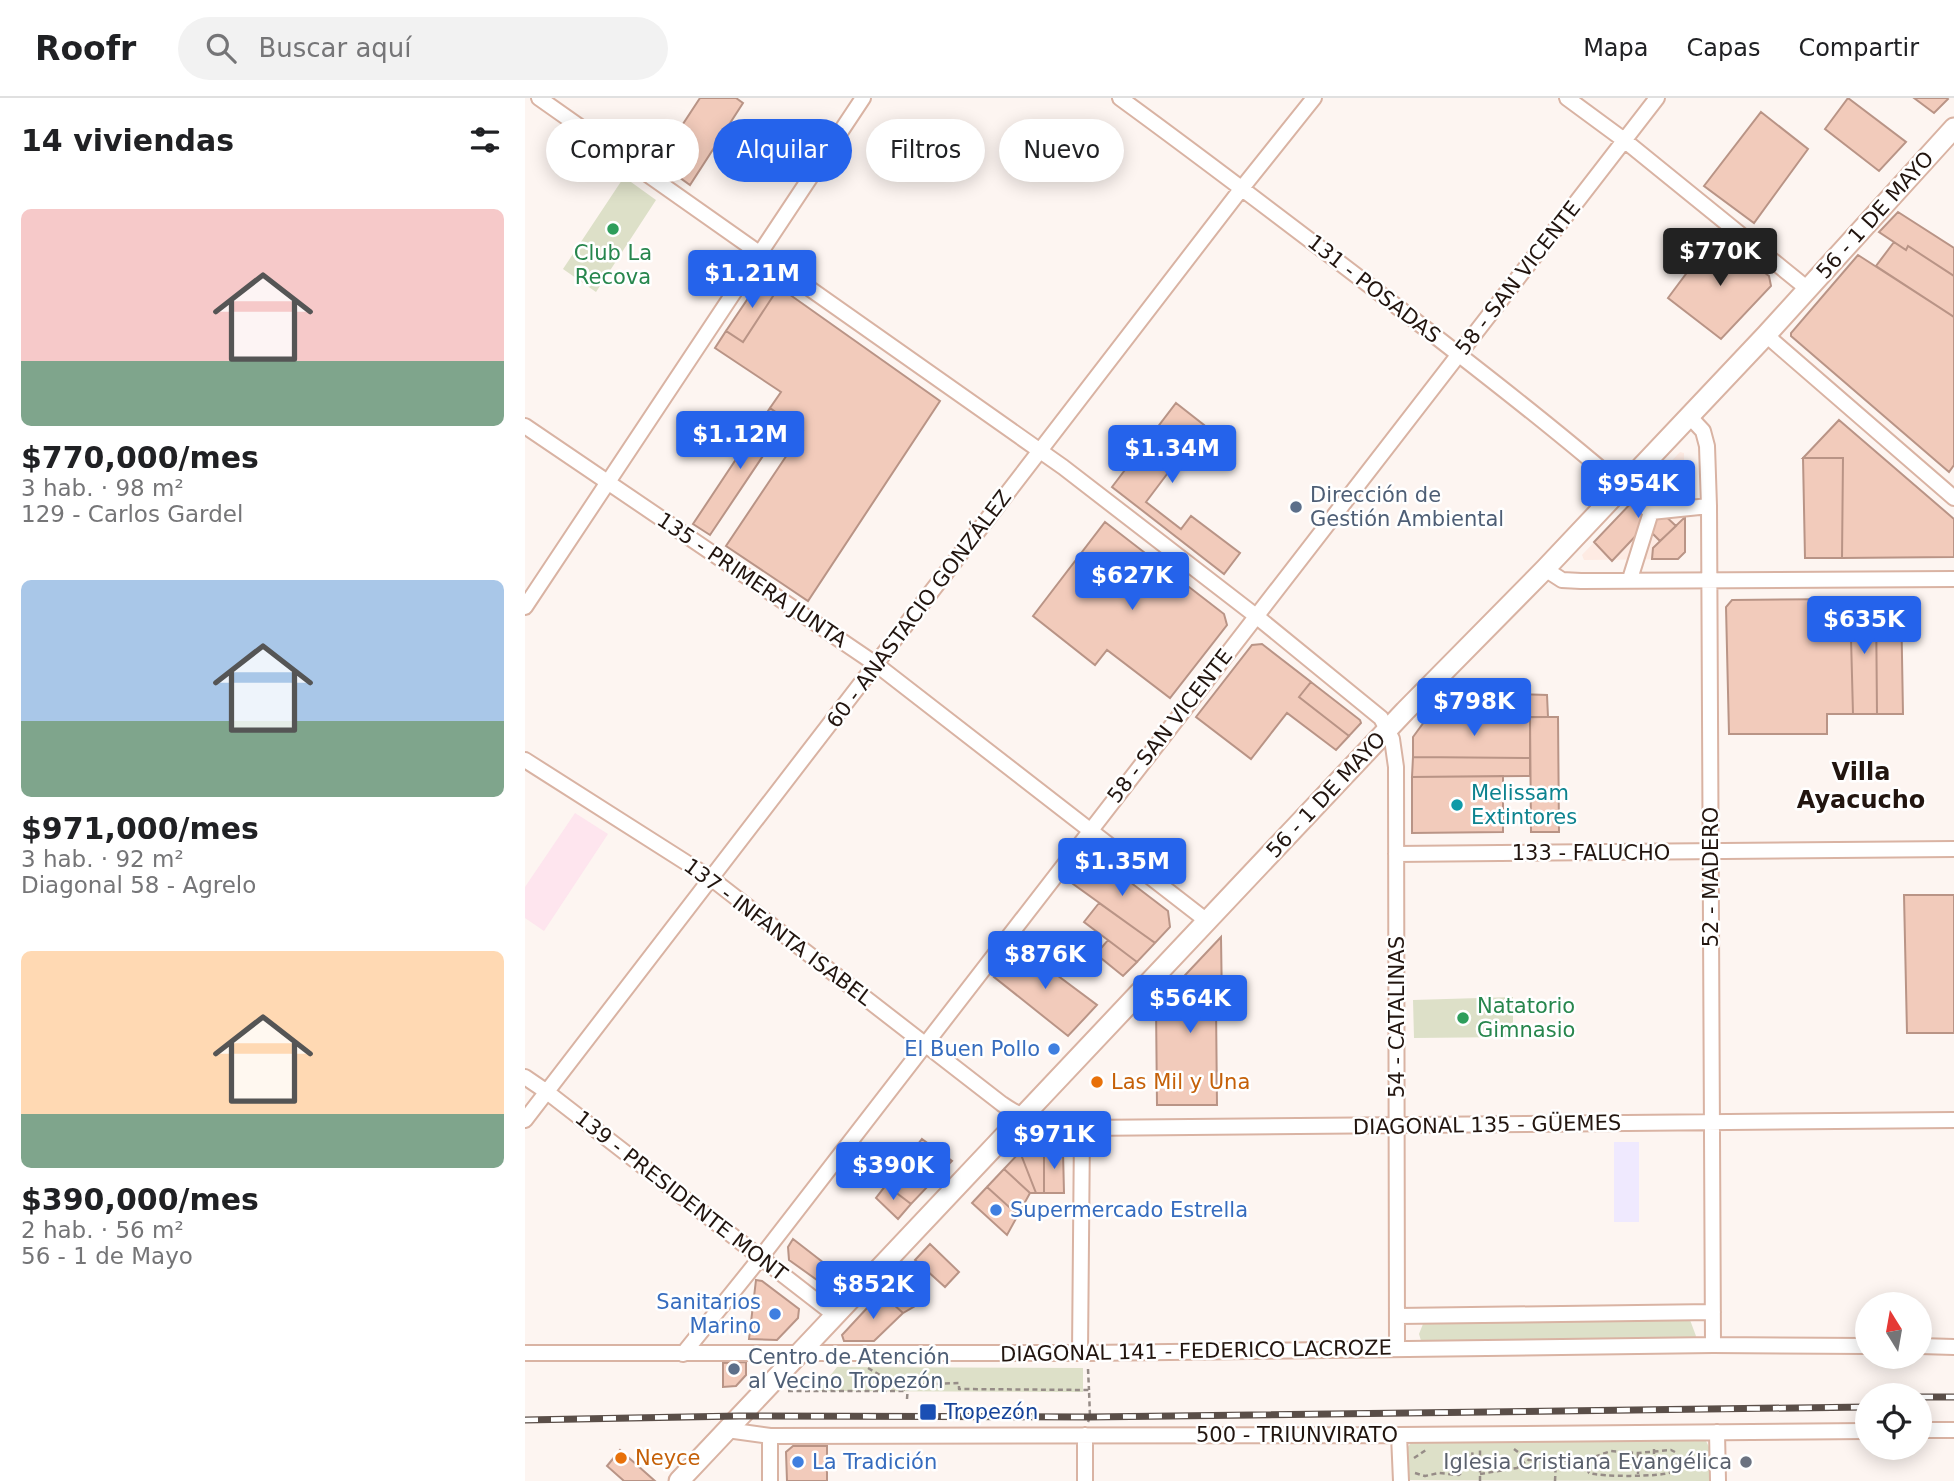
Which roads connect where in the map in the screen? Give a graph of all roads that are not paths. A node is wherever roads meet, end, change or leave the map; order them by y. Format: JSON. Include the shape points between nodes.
{"nodes":[{"id":1,"x":539,"y":98,"type":"edge"},
{"id":2,"x":863,"y":98,"type":"edge"},
{"id":3,"x":1120,"y":98,"type":"edge"},
{"id":4,"x":1314,"y":98,"type":"edge"},
{"id":5,"x":1567,"y":98,"type":"edge"},
{"id":6,"x":1657,"y":98,"type":"edge"},
{"id":7,"x":1954,"y":128,"type":"edge"},
{"id":8,"x":1624,"y":141,"type":"junction"},
{"id":9,"x":1242,"y":187,"type":"junction"},
{"id":10,"x":761,"y":254,"type":"junction"},
{"id":11,"x":1809,"y":290,"type":"junction"},
{"id":12,"x":1766,"y":335,"type":"junction"},
{"id":13,"x":1459,"y":355,"type":"junction"},
{"id":14,"x":1689,"y":416,"type":"junction"},
{"id":15,"x":525,"y":426,"type":"edge"},
{"id":16,"x":1040,"y":451,"type":"junction"},
{"id":17,"x":607,"y":481,"type":"junction"},
{"id":18,"x":1622,"y":486,"type":"junction"},
{"id":19,"x":1954,"y":498,"type":"edge"},
{"id":20,"x":1709,"y":506,"type":"junction"},
{"id":21,"x":1651,"y":512,"type":"junction"},
{"id":22,"x":1545,"y":569,"type":"junction"},
{"id":23,"x":1629,"y":579,"type":"junction"},
{"id":24,"x":1709,"y":579,"type":"junction"},
{"id":25,"x":1954,"y":579,"type":"edge"},
{"id":26,"x":525,"y":607,"type":"edge"},
{"id":27,"x":1256,"y":616,"type":"junction"},
{"id":28,"x":877,"y":665,"type":"junction"},
{"id":29,"x":1388,"y":729,"type":"junction"},
{"id":30,"x":525,"y":760,"type":"edge"},
{"id":31,"x":1090,"y":829,"type":"junction"},
{"id":32,"x":1954,"y":849,"type":"edge"},
{"id":33,"x":1711,"y":852,"type":"junction"},
{"id":34,"x":1396,"y":854,"type":"junction"},
{"id":35,"x":712,"y":879,"type":"junction"},
{"id":36,"x":1207,"y":921,"type":"junction"},
{"id":37,"x":925,"y":1043,"type":"junction"},
{"id":38,"x":525,"y":1077,"type":"edge"},
{"id":39,"x":547,"y":1092,"type":"junction"},
{"id":40,"x":1022,"y":1117,"type":"junction"},
{"id":41,"x":525,"y":1120,"type":"edge"},
{"id":42,"x":1954,"y":1120,"type":"edge"},
{"id":43,"x":1711,"y":1122,"type":"junction"},
{"id":44,"x":1398,"y":1126,"type":"junction"},
{"id":45,"x":1083,"y":1128,"type":"junction"},
{"id":46,"x":761,"y":1257,"type":"junction"},
{"id":47,"x":1713,"y":1312,"type":"junction"},
{"id":48,"x":1398,"y":1315,"type":"junction"},
{"id":49,"x":836,"y":1316,"type":"junction"},
{"id":50,"x":1713,"y":1345,"type":"junction"},
{"id":51,"x":1855,"y":1346,"type":"edge"},
{"id":52,"x":1932,"y":1346,"type":"edge"},
{"id":53,"x":1954,"y":1347,"type":"edge"},
{"id":54,"x":1397,"y":1349,"type":"junction"},
{"id":55,"x":525,"y":1353,"type":"edge"},
{"id":56,"x":1084,"y":1353,"type":"junction"},
{"id":57,"x":683,"y":1354,"type":"junction"},
{"id":58,"x":802,"y":1354,"type":"junction"},
{"id":59,"x":727,"y":1430,"type":"junction"},
{"id":60,"x":1855,"y":1430,"type":"edge"},
{"id":61,"x":1932,"y":1430,"type":"edge"},
{"id":62,"x":1954,"y":1430,"type":"edge"},
{"id":63,"x":1717,"y":1432,"type":"junction"},
{"id":64,"x":1085,"y":1435,"type":"junction"},
{"id":65,"x":770,"y":1436,"type":"junction"},
{"id":66,"x":1399,"y":1442,"type":"junction"},
{"id":67,"x":1401,"y":1480,"type":"edge"},
{"id":68,"x":679,"y":1481,"type":"edge"},
{"id":69,"x":770,"y":1481,"type":"edge"},
{"id":70,"x":1085,"y":1481,"type":"edge"},
{"id":71,"x":1718,"y":1481,"type":"edge"}],
"edges":[{"from":1,"to":10,"type":"street"},
{"from":2,"to":10,"type":"street"},
{"from":3,"to":9,"type":"street","name":"131 - POSADAS"},
{"from":4,"to":9,"type":"street","name":"60 - ANASTACIO GONZÁLEZ"},
{"from":5,"to":8,"type":"street"},
{"from":6,"to":8,"type":"street","name":"58 - SAN VICENTE"},
{"from":7,"to":11,"type":"main road","name":"56 - 1 DE MAYO"},
{"from":8,"to":11,"type":"street"},
{"from":8,"to":13,"type":"street","name":"58 - SAN VICENTE"},
{"from":9,"to":13,"type":"street","name":"131 - POSADAS"},
{"from":9,"to":16,"type":"street","name":"60 - ANASTACIO GONZÁLEZ"},
{"from":10,"to":16,"type":"street"},
{"from":10,"to":17,"type":"street"},
{"from":11,"to":12,"type":"main road","name":"56 - 1 DE MAYO"},
{"from":12,"to":14,"type":"main road","name":"56 - 1 DE MAYO"},
{"from":12,"to":19,"type":"street"},
{"from":13,"to":18,"type":"street","name":"131 - POSADAS"},
{"from":13,"to":27,"type":"street","name":"58 - SAN VICENTE"},
{"from":14,"to":18,"type":"main road","name":"56 - 1 DE MAYO"},
{"from":14,"to":20,"type":"street","name":"52 - MADERO","via":[[1703,431],[1707,446]]},
{"from":15,"to":17,"type":"street","name":"135 - PRIMERA JUNTA"},
{"from":16,"to":27,"type":"street"},
{"from":16,"to":28,"type":"street","name":"60 - ANASTACIO GONZÁLEZ"},
{"from":17,"to":26,"type":"street"},
{"from":17,"to":28,"type":"street","name":"135 - PRIMERA JUNTA"},
{"from":18,"to":21,"type":"street","name":"131 - POSADAS"},
{"from":18,"to":22,"type":"main road","name":"56 - 1 DE MAYO"},
{"from":20,"to":21,"type":"street"},
{"from":20,"to":24,"type":"street","name":"52 - MADERO"},
{"from":21,"to":23,"type":"street"},
{"from":22,"to":23,"type":"street","via":[[1562,580]]},
{"from":22,"to":29,"type":"main road","name":"56 - 1 DE MAYO"},
{"from":23,"to":24,"type":"street"},
{"from":24,"to":25,"type":"street"},
{"from":24,"to":33,"type":"street","name":"52 - MADERO"},
{"from":27,"to":29,"type":"street","via":[[1371,707]]},
{"from":27,"to":31,"type":"street","name":"58 - SAN VICENTE"},
{"from":28,"to":31,"type":"street","name":"135 - PRIMERA JUNTA"},
{"from":28,"to":35,"type":"street","name":"60 - ANASTACIO GONZÁLEZ"},
{"from":29,"to":34,"type":"street","name":"54 - CATALINAS","via":[[1395,754]]},
{"from":29,"to":36,"type":"main road","name":"56 - 1 DE MAYO"},
{"from":30,"to":35,"type":"street","name":"137 - INFANTA ISABEL"},
{"from":31,"to":36,"type":"street","name":"135 - PRIMERA JUNTA"},
{"from":31,"to":37,"type":"street","name":"58 - SAN VICENTE"},
{"from":32,"to":33,"type":"street","name":"133 - FALUCHO"},
{"from":33,"to":34,"type":"street","name":"133 - FALUCHO"},
{"from":33,"to":43,"type":"street","name":"52 - MADERO"},
{"from":34,"to":44,"type":"street","name":"54 - CATALINAS"},
{"from":35,"to":37,"type":"street","name":"137 - INFANTA ISABEL"},
{"from":35,"to":39,"type":"street","name":"60 - ANASTACIO GONZÁLEZ"},
{"from":36,"to":40,"type":"main road","name":"56 - 1 DE MAYO"},
{"from":37,"to":40,"type":"street","name":"137 - INFANTA ISABEL"},
{"from":37,"to":46,"type":"street","name":"58 - SAN VICENTE"},
{"from":38,"to":39,"type":"street","name":"139 - PRESIDENTE MONT"},
{"from":39,"to":41,"type":"street","name":"60 - ANASTACIO GONZÁLEZ"},
{"from":39,"to":46,"type":"street","name":"139 - PRESIDENTE MONT"},
{"from":40,"to":45,"type":"street","name":"DIAGONAL 135 - GÜEMES","via":[[1052,1126]]},
{"from":40,"to":49,"type":"main road","name":"56 - 1 DE MAYO"},
{"from":42,"to":43,"type":"street","name":"DIAGONAL 135 - GÜEMES"},
{"from":43,"to":44,"type":"street","name":"DIAGONAL 135 - GÜEMES"},
{"from":43,"to":47,"type":"street","name":"52 - MADERO"},
{"from":44,"to":45,"type":"street","name":"DIAGONAL 135 - GÜEMES"},
{"from":44,"to":48,"type":"street","name":"54 - CATALINAS"},
{"from":45,"to":56,"type":"street"},
{"from":46,"to":49,"type":"street","name":"139 - PRESIDENTE MONT"},
{"from":46,"to":57,"type":"street","name":"58 - SAN VICENTE"},
{"from":47,"to":48,"type":"street","name":"DIAGONAL 141 - FEDERICO LACROZE"},
{"from":47,"to":50,"type":"street","name":"52 - MADERO"},
{"from":48,"to":54,"type":"street","name":"54 - CATALINAS"},
{"from":49,"to":58,"type":"main road","name":"56 - 1 DE MAYO"},
{"from":50,"to":51,"type":"street","name":"DIAGONAL 141 - FEDERICO LACROZE"},
{"from":50,"to":54,"type":"street","name":"DIAGONAL 141 - FEDERICO LACROZE"},
{"from":52,"to":53,"type":"street"},
{"from":54,"to":56,"type":"street","name":"DIAGONAL 141 - FEDERICO LACROZE"},
{"from":55,"to":57,"type":"street","name":"DIAGONAL 141 - FEDERICO LACROZE"},
{"from":56,"to":58,"type":"street","name":"DIAGONAL 141 - FEDERICO LACROZE"},
{"from":57,"to":58,"type":"street","name":"DIAGONAL 141 - FEDERICO LACROZE"},
{"from":58,"to":59,"type":"main road","name":"56 - 1 DE MAYO"},
{"from":59,"to":65,"type":"street","name":"500 - TRIUNVIRATO"},
{"from":59,"to":68,"type":"main road","name":"56 - 1 DE MAYO"},
{"from":60,"to":63,"type":"street","name":"500 - TRIUNVIRATO"},
{"from":61,"to":62,"type":"street"},
{"from":63,"to":66,"type":"street","name":"500 - TRIUNVIRATO"},
{"from":63,"to":71,"type":"street"},
{"from":64,"to":65,"type":"street","name":"500 - TRIUNVIRATO"},
{"from":64,"to":66,"type":"street","name":"500 - TRIUNVIRATO"},
{"from":64,"to":70,"type":"street"},
{"from":65,"to":69,"type":"street"},
{"from":66,"to":67,"type":"street"}]}
